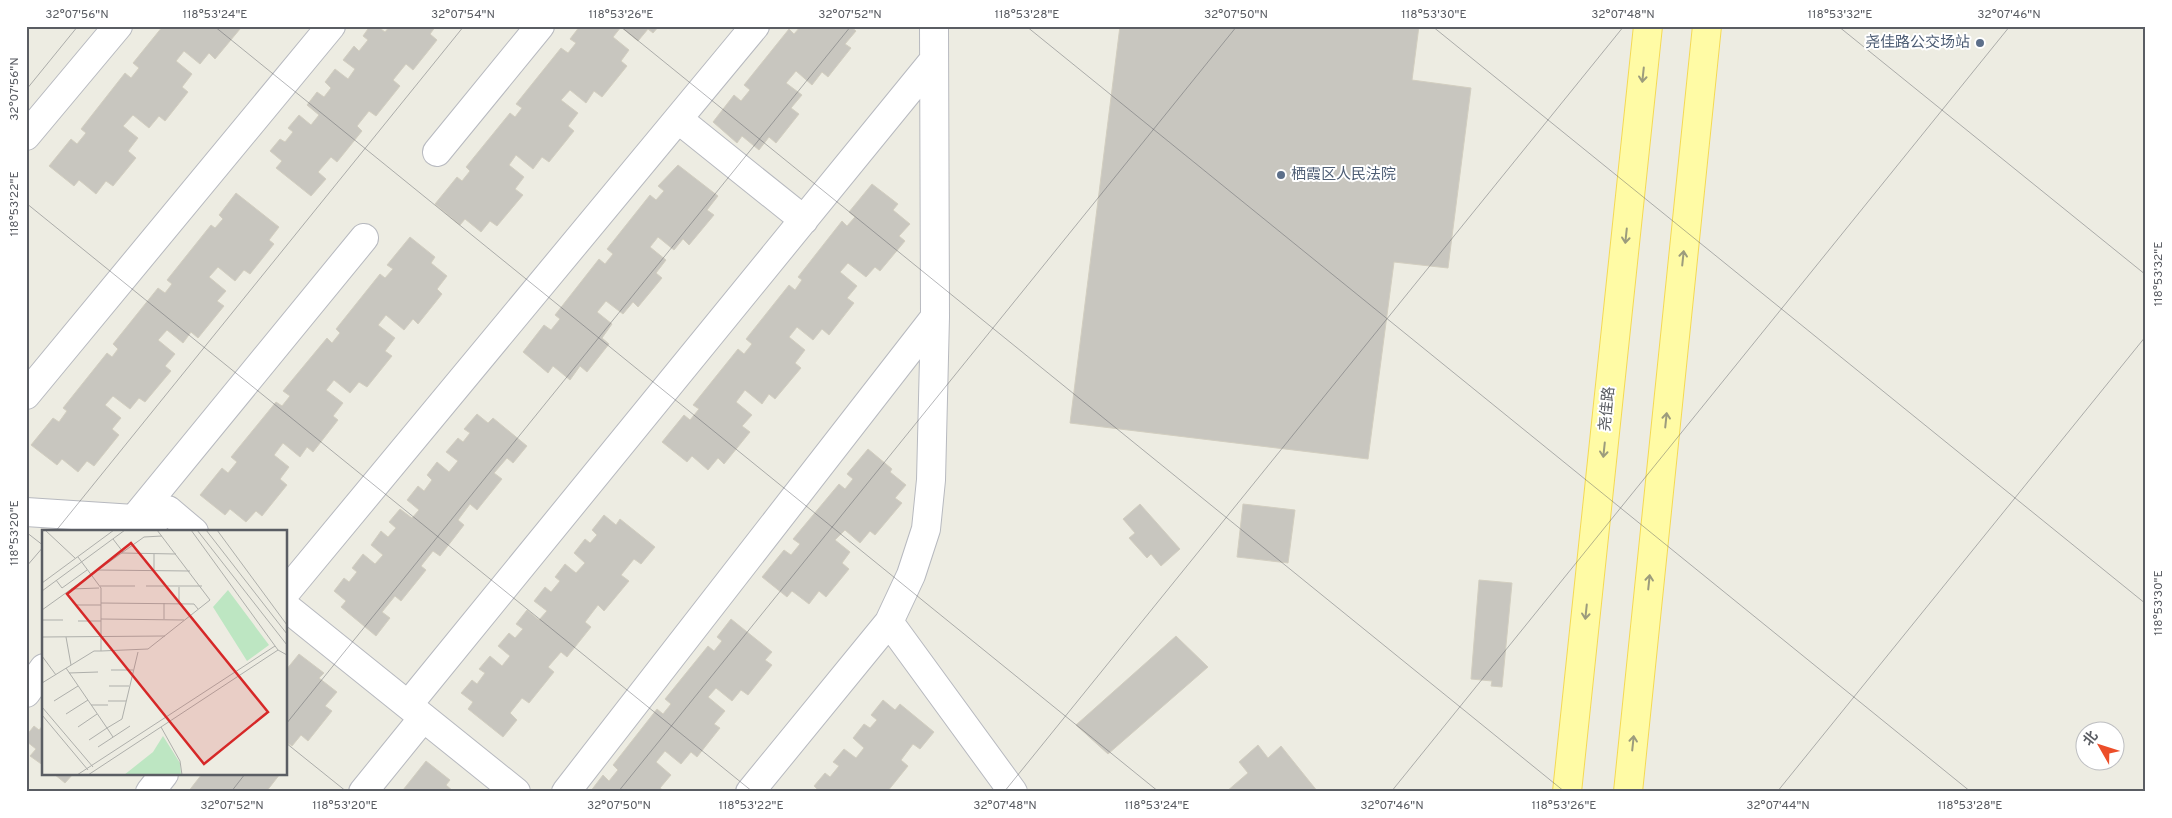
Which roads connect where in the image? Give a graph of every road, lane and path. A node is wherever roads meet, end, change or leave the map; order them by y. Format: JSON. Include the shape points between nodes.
{"nodes":[{"id":1,"x":118,"y":26,"type":"edge"},
{"id":2,"x":332,"y":26,"type":"edge"},
{"id":3,"x":540,"y":26,"type":"edge"},
{"id":4,"x":755,"y":26,"type":"edge"},
{"id":5,"x":934,"y":26,"type":"edge"},
{"id":6,"x":1648,"y":26,"type":"edge"},
{"id":7,"x":1707,"y":26,"type":"edge"},
{"id":8,"x":933,"y":61,"type":"junction"},
{"id":9,"x":678,"y":120,"type":"junction"},
{"id":10,"x":26,"y":136,"type":"edge"},
{"id":11,"x":437,"y":152,"type":"dead end"},
{"id":12,"x":804,"y":220,"type":"junction"},
{"id":13,"x":364,"y":238,"type":"dead end"},
{"id":14,"x":935,"y":317,"type":"junction"},
{"id":15,"x":26,"y":395,"type":"edge"},
{"id":16,"x":26,"y":512,"type":"edge"},
{"id":17,"x":141,"y":526,"type":"edge"},
{"id":18,"x":192,"y":530,"type":"edge"},
{"id":19,"x":288,"y":609,"type":"edge"},
{"id":20,"x":889,"y":622,"type":"junction"},
{"id":21,"x":42,"y":671,"type":"edge"},
{"id":22,"x":26,"y":693,"type":"edge"},
{"id":23,"x":415,"y":712,"type":"junction"},
{"id":24,"x":162,"y":776,"type":"edge"},
{"id":25,"x":1002,"y":787,"type":"edge"},
{"id":26,"x":150,"y":792,"type":"edge"},
{"id":27,"x":363,"y":792,"type":"edge"},
{"id":28,"x":516,"y":792,"type":"edge"},
{"id":29,"x":566,"y":792,"type":"edge"},
{"id":30,"x":750,"y":792,"type":"edge"},
{"id":31,"x":1567,"y":792,"type":"edge"},
{"id":32,"x":1628,"y":792,"type":"edge"}],
"edges":[{"from":1,"to":10,"type":"lane"},
{"from":2,"to":15,"type":"lane"},
{"from":3,"to":11,"type":"lane"},
{"from":4,"to":9,"type":"lane"},
{"from":5,"to":8,"type":"lane"},
{"from":6,"to":31,"type":"main road","name":"尧佳路","one_way":true},
{"from":32,"to":7,"type":"main road","one_way":true},
{"from":8,"to":12,"type":"lane"},
{"from":8,"to":14,"type":"lane"},
{"from":9,"to":12,"type":"lane"},
{"from":9,"to":19,"type":"lane"},
{"from":12,"to":23,"type":"lane"},
{"from":13,"to":17,"type":"lane"},
{"from":14,"to":20,"type":"lane","via":[[931,480],[926,529],[912,575]]},
{"from":14,"to":29,"type":"lane"},
{"from":16,"to":17,"type":"lane"},
{"from":17,"to":18,"type":"lane","via":[[168,510]]},
{"from":19,"to":23,"type":"lane"},
{"from":20,"to":25,"type":"lane"},
{"from":20,"to":30,"type":"lane"},
{"from":21,"to":22,"type":"lane"},
{"from":23,"to":27,"type":"lane"},
{"from":23,"to":28,"type":"lane"},
{"from":24,"to":26,"type":"lane"}]}
